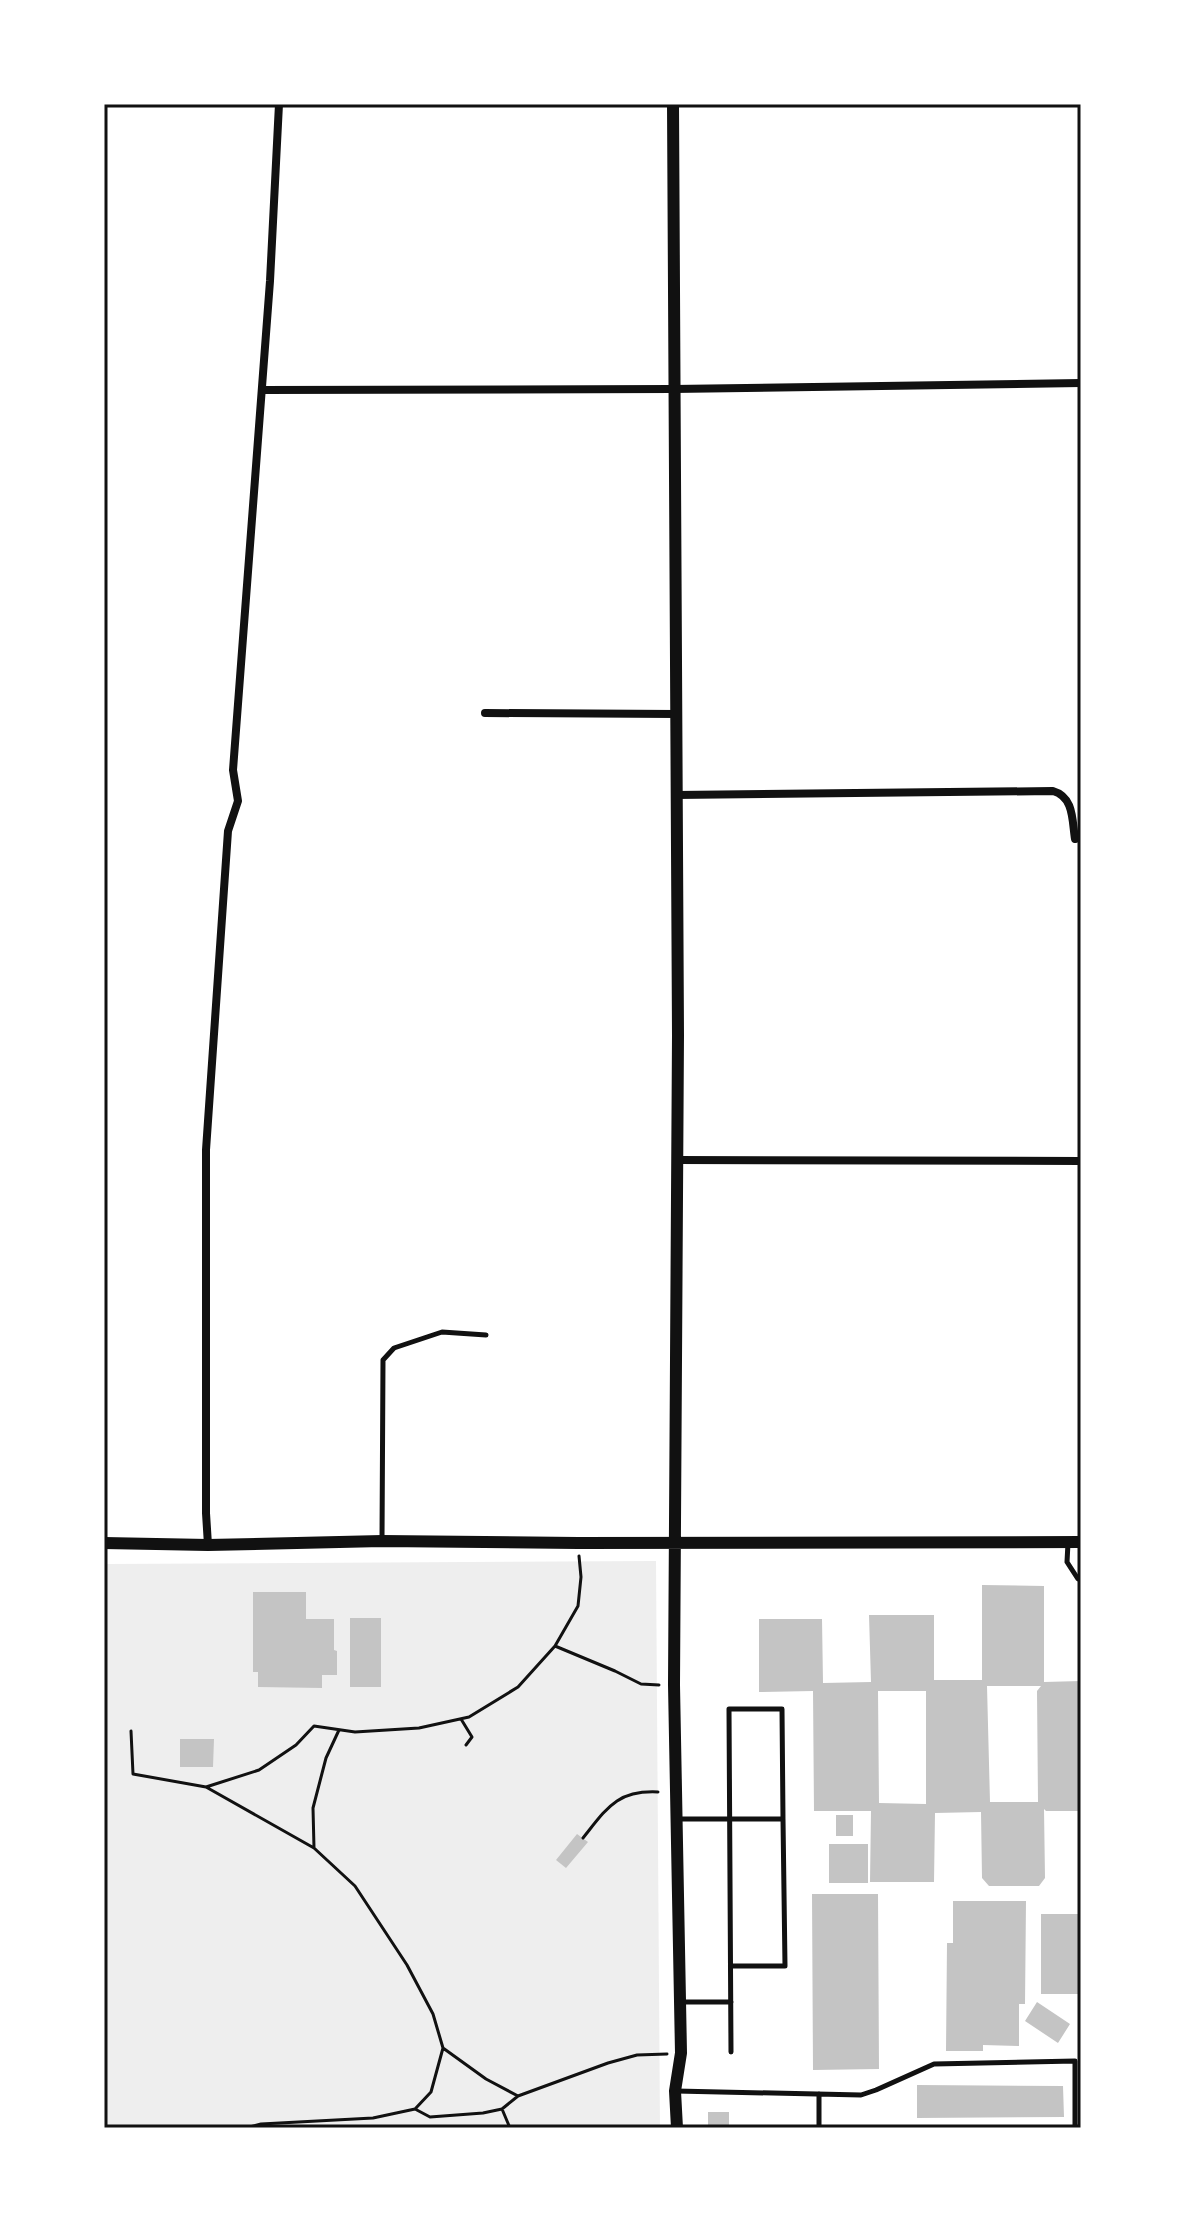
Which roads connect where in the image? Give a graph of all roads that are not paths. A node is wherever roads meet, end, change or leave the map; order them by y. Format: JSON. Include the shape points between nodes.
{"nodes":[{"id":1,"x":279,"y":104,"type":"edge"},
{"id":2,"x":673,"y":104,"type":"edge"},
{"id":3,"x":1081,"y":383,"type":"edge"},
{"id":4,"x":673,"y":389,"type":"junction"},
{"id":5,"x":262,"y":390,"type":"junction"},
{"id":6,"x":485,"y":713,"type":"dead end"},
{"id":7,"x":677,"y":714,"type":"junction"},
{"id":8,"x":676,"y":795,"type":"junction"},
{"id":9,"x":1075,"y":839,"type":"dead end"},
{"id":10,"x":676,"y":1160,"type":"junction"},
{"id":11,"x":1081,"y":1161,"type":"edge"},
{"id":12,"x":486,"y":1335,"type":"dead end"},
{"id":13,"x":382,"y":1541,"type":"junction"},
{"id":14,"x":676,"y":1542,"type":"junction"},
{"id":15,"x":1075,"y":1542,"type":"edge"},
{"id":16,"x":104,"y":1543,"type":"edge"},
{"id":17,"x":208,"y":1545,"type":"junction"},
{"id":18,"x":1081,"y":1579,"type":"edge"},
{"id":19,"x":676,"y":1819,"type":"junction"},
{"id":20,"x":730,"y":1819,"type":"junction"},
{"id":21,"x":783,"y":1819,"type":"junction"},
{"id":22,"x":731,"y":1966,"type":"junction"},
{"id":23,"x":680,"y":2002,"type":"junction"},
{"id":24,"x":731,"y":2002,"type":"junction"},
{"id":25,"x":731,"y":2052,"type":"dead end"},
{"id":26,"x":1081,"y":2055,"type":"edge"},
{"id":27,"x":1075,"y":2061,"type":"junction"},
{"id":28,"x":675,"y":2091,"type":"junction"},
{"id":29,"x":819,"y":2094,"type":"junction"},
{"id":30,"x":677,"y":2128,"type":"edge"},
{"id":31,"x":819,"y":2128,"type":"edge"},
{"id":32,"x":1075,"y":2128,"type":"edge"}],
"edges":[{"from":1,"to":5,"type":"street"},
{"from":2,"to":4,"type":"street"},
{"from":3,"to":4,"type":"street"},
{"from":4,"to":5,"type":"street"},
{"from":4,"to":7,"type":"street"},
{"from":5,"to":17,"type":"street","via":[[233,770],[238,801],[228,831],[206,1150]]},
{"from":6,"to":7,"type":"street"},
{"from":7,"to":8,"type":"street"},
{"from":8,"to":9,"type":"street","via":[[1053,791],[1069,802]]},
{"from":8,"to":10,"type":"street"},
{"from":10,"to":11,"type":"street"},
{"from":10,"to":14,"type":"street"},
{"from":12,"to":13,"type":"lane","via":[[442,1332],[394,1348],[383,1360]]},
{"from":13,"to":14,"type":"street"},
{"from":13,"to":17,"type":"street"},
{"from":14,"to":15,"type":"street"},
{"from":14,"to":19,"type":"street"},
{"from":15,"to":18,"type":"lane","via":[[1067,1562]]},
{"from":16,"to":17,"type":"street"},
{"from":19,"to":20,"type":"lane"},
{"from":19,"to":23,"type":"street"},
{"from":20,"to":21,"type":"lane"},
{"from":20,"to":21,"type":"lane","via":[[729,1709],[782,1709]]},
{"from":20,"to":22,"type":"lane"},
{"from":21,"to":22,"type":"lane","via":[[785,1966]]},
{"from":22,"to":24,"type":"lane"},
{"from":23,"to":24,"type":"lane"},
{"from":23,"to":28,"type":"street"},
{"from":24,"to":25,"type":"lane"},
{"from":26,"to":27,"type":"lane"},
{"from":27,"to":29,"type":"lane","via":[[934,2064],[861,2095]]},
{"from":27,"to":32,"type":"lane"},
{"from":28,"to":29,"type":"lane"},
{"from":28,"to":30,"type":"street"},
{"from":29,"to":31,"type":"lane"}]}
